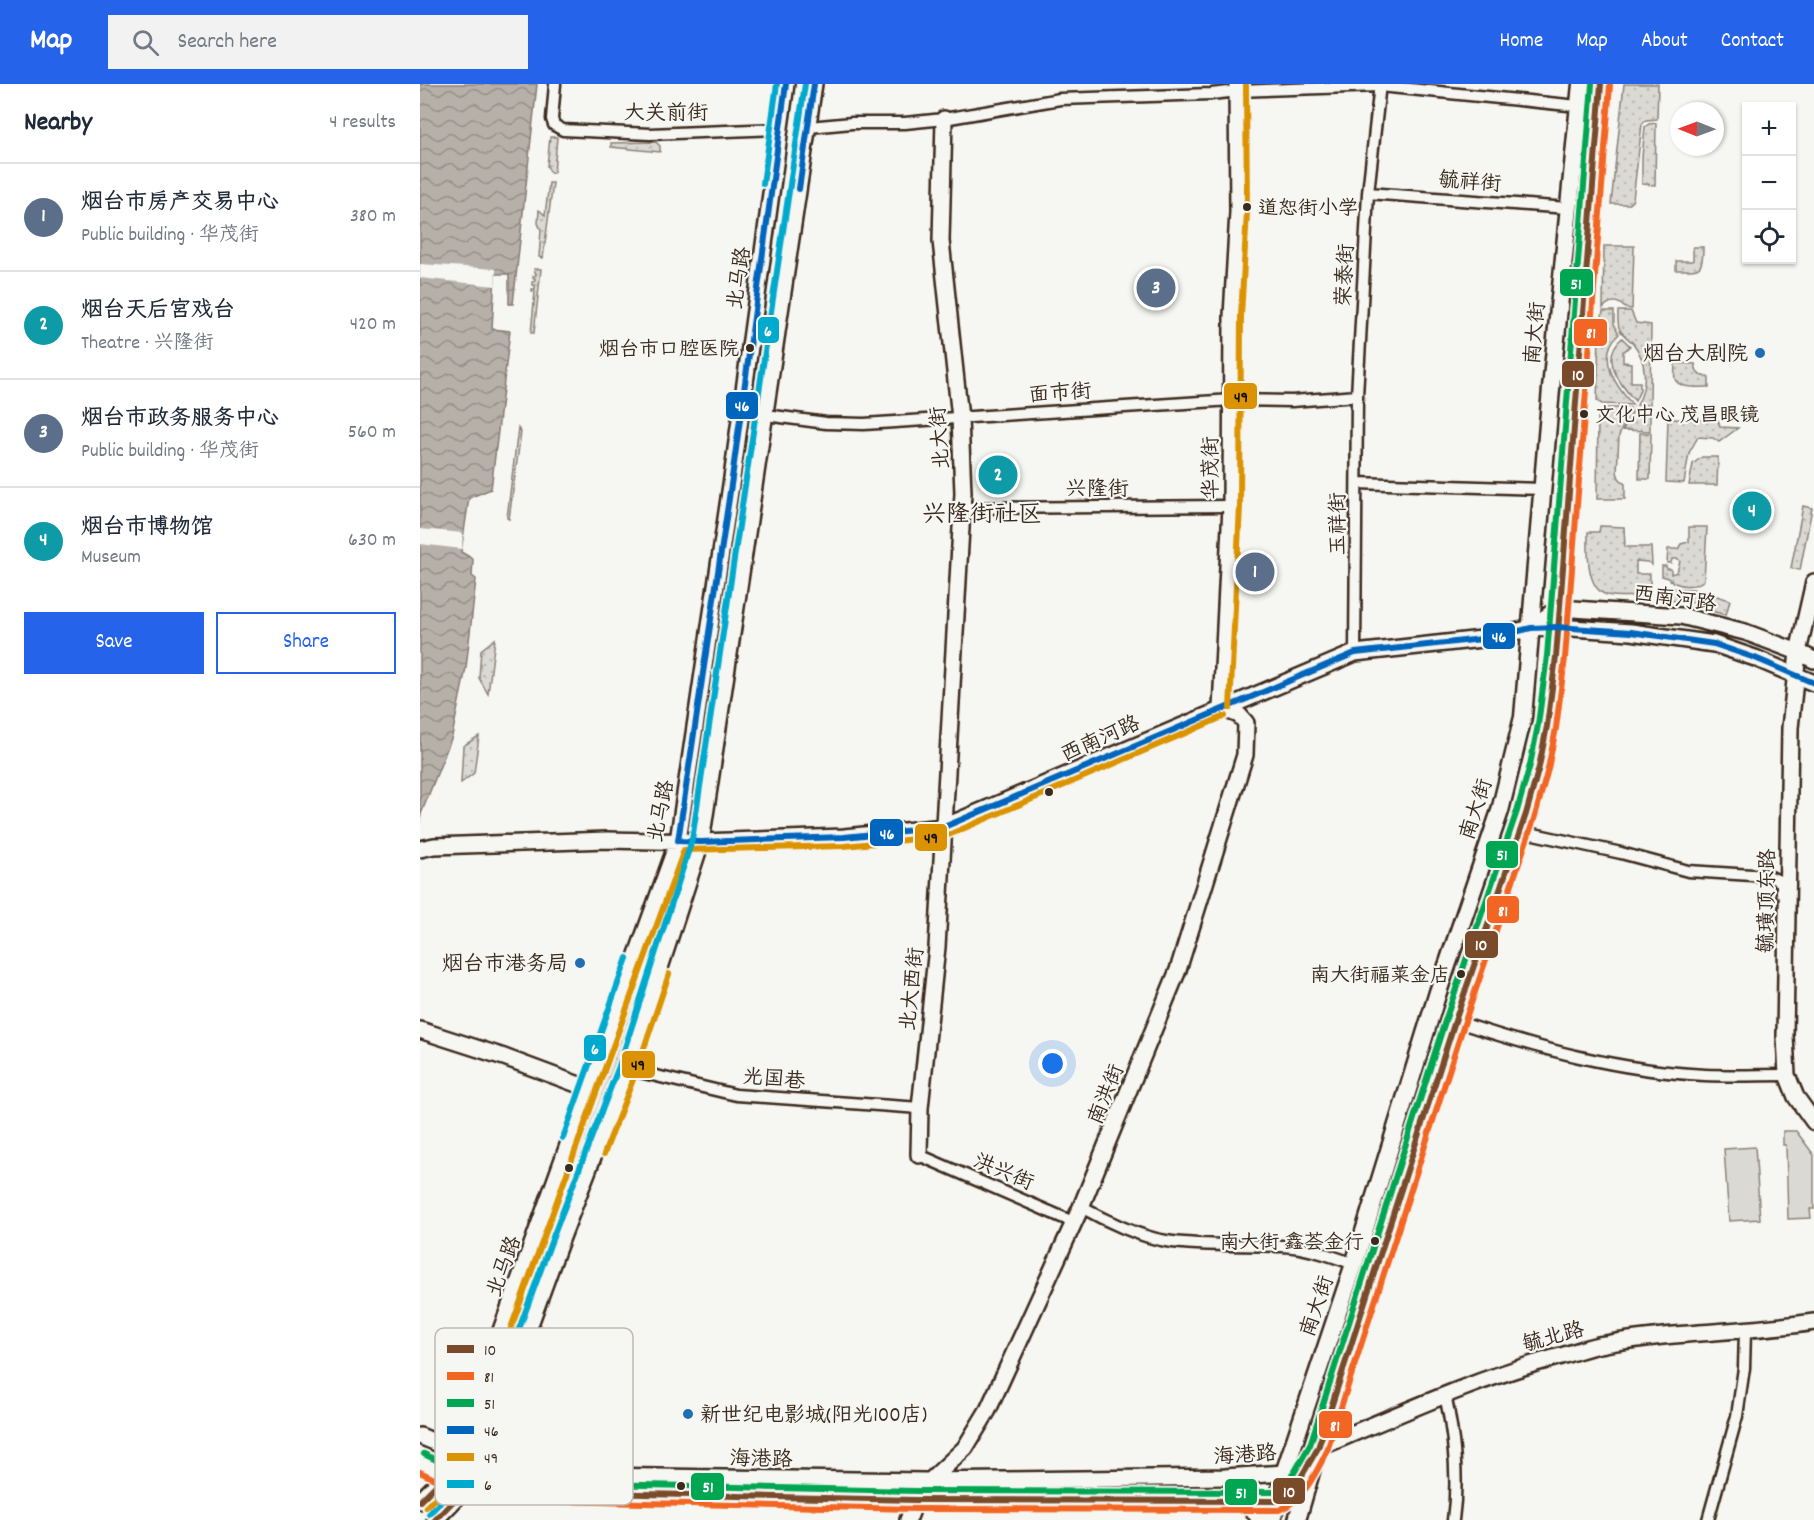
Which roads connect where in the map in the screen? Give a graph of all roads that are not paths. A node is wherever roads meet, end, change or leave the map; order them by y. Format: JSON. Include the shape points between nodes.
{"nodes":[{"id":1,"x":555,"y":84,"type":"edge"},
{"id":2,"x":786,"y":84,"type":"edge"},
{"id":3,"x":814,"y":84,"type":"edge"},
{"id":4,"x":1581,"y":84,"type":"edge"},
{"id":5,"x":1601,"y":84,"type":"edge"},
{"id":6,"x":1380,"y":85,"type":"edge"},
{"id":7,"x":1237,"y":87,"type":"edge"},
{"id":8,"x":1578,"y":106,"type":"junction"},
{"id":9,"x":944,"y":119,"type":"junction"},
{"id":10,"x":808,"y":127,"type":"junction"},
{"id":11,"x":780,"y":129,"type":"junction"},
{"id":12,"x":1368,"y":194,"type":"junction"},
{"id":13,"x":1568,"y":207,"type":"junction"},
{"id":14,"x":1357,"y":396,"type":"junction"},
{"id":15,"x":1232,"y":400,"type":"junction"},
{"id":16,"x":766,"y":415,"type":"junction"},
{"id":17,"x":960,"y":418,"type":"junction"},
{"id":18,"x":1357,"y":483,"type":"junction"},
{"id":19,"x":1543,"y":489,"type":"junction"},
{"id":20,"x":1231,"y":506,"type":"junction"},
{"id":21,"x":962,"y":508,"type":"junction"},
{"id":22,"x":1814,"y":582,"type":"edge"},
{"id":23,"x":1558,"y":608,"type":"junction"},
{"id":24,"x":1557,"y":627,"type":"junction"},
{"id":25,"x":1532,"y":628,"type":"junction"},
{"id":26,"x":1798,"y":652,"type":"junction"},
{"id":27,"x":1355,"y":653,"type":"junction"},
{"id":28,"x":1814,"y":660,"type":"edge"},
{"id":29,"x":1795,"y":674,"type":"junction"},
{"id":30,"x":1814,"y":683,"type":"edge"},
{"id":31,"x":1221,"y":708,"type":"junction"},
{"id":32,"x":945,"y":827,"type":"junction"},
{"id":33,"x":1520,"y":831,"type":"junction"},
{"id":34,"x":678,"y":841,"type":"junction"},
{"id":35,"x":701,"y":842,"type":"junction"},
{"id":36,"x":420,"y":849,"type":"edge"},
{"id":37,"x":1786,"y":970,"type":"junction"},
{"id":38,"x":1455,"y":1021,"type":"junction"},
{"id":39,"x":420,"y":1030,"type":"edge"},
{"id":40,"x":627,"y":1069,"type":"junction"},
{"id":41,"x":1787,"y":1075,"type":"junction"},
{"id":42,"x":590,"y":1089,"type":"junction"},
{"id":43,"x":920,"y":1108,"type":"junction"},
{"id":44,"x":1814,"y":1122,"type":"edge"},
{"id":45,"x":919,"y":1155,"type":"joint"},
{"id":46,"x":1081,"y":1207,"type":"junction"},
{"id":47,"x":1073,"y":1222,"type":"junction"},
{"id":48,"x":1354,"y":1264,"type":"junction"},
{"id":49,"x":1814,"y":1322,"type":"edge"},
{"id":50,"x":502,"y":1328,"type":"edge"},
{"id":51,"x":529,"y":1328,"type":"edge"},
{"id":52,"x":1745,"y":1331,"type":"junction"},
{"id":53,"x":1445,"y":1394,"type":"junction"},
{"id":54,"x":420,"y":1436,"type":"edge"},
{"id":55,"x":435,"y":1442,"type":"edge"},
{"id":56,"x":1318,"y":1448,"type":"junction"},
{"id":57,"x":420,"y":1462,"type":"edge"},
{"id":58,"x":435,"y":1470,"type":"edge"},
{"id":59,"x":1284,"y":1473,"type":"junction"},
{"id":60,"x":633,"y":1477,"type":"edge"},
{"id":61,"x":930,"y":1481,"type":"junction"},
{"id":62,"x":435,"y":1486,"type":"edge"},
{"id":63,"x":633,"y":1494,"type":"edge"},
{"id":64,"x":916,"y":1500,"type":"junction"},
{"id":65,"x":1234,"y":1500,"type":"junction"},
{"id":66,"x":420,"y":1501,"type":"edge"},
{"id":67,"x":1278,"y":1501,"type":"junction"},
{"id":68,"x":450,"y":1505,"type":"edge"},
{"id":69,"x":435,"y":1520,"type":"edge"},
{"id":70,"x":908,"y":1520,"type":"edge"},
{"id":71,"x":1260,"y":1520,"type":"edge"},
{"id":72,"x":1272,"y":1520,"type":"edge"},
{"id":73,"x":1297,"y":1520,"type":"edge"},
{"id":74,"x":1453,"y":1520,"type":"edge"},
{"id":75,"x":1708,"y":1520,"type":"edge"}],
"edges":[{"from":1,"to":11,"type":"street","name":"大关前街","via":[[552,119],[563,130],[650,134]]},
{"from":2,"to":11,"type":"main road","name":"北马路"},
{"from":3,"to":10,"type":"main road","name":"北马路"},
{"from":4,"to":8,"type":"main road","name":"南大街"},
{"from":5,"to":23,"type":"main road"},
{"from":6,"to":7,"type":"street"},
{"from":6,"to":8,"type":"street"},
{"from":6,"to":12,"type":"street","name":"荣泰街"},
{"from":7,"to":9,"type":"street","via":[[1211,94],[1060,99]]},
{"from":7,"to":15,"type":"main road","name":"华茂街"},
{"from":8,"to":13,"type":"main road","name":"南大街"},
{"from":9,"to":10,"type":"street"},
{"from":9,"to":17,"type":"main road","name":"北大街","via":[[941,241]]},
{"from":10,"to":16,"type":"main road","name":"北马路"},
{"from":11,"to":34,"type":"main road","name":"北马路"},
{"from":12,"to":13,"type":"street","name":"毓祥街"},
{"from":12,"to":14,"type":"street","name":"荣泰街"},
{"from":13,"to":19,"type":"main road","name":"南大街"},
{"from":14,"to":15,"type":"street","name":"面市街"},
{"from":14,"to":18,"type":"street","name":"玉祥街"},
{"from":15,"to":17,"type":"street","name":"面市街"},
{"from":15,"to":20,"type":"main road","name":"华茂街"},
{"from":16,"to":17,"type":"street","name":"面市街","via":[[864,424]]},
{"from":16,"to":35,"type":"main road","name":"北马路"},
{"from":17,"to":21,"type":"main road","name":"北大街"},
{"from":18,"to":19,"type":"street"},
{"from":18,"to":27,"type":"street","name":"玉祥街"},
{"from":19,"to":25,"type":"main road","name":"南大街"},
{"from":20,"to":21,"type":"street","name":"兴隆街"},
{"from":20,"to":31,"type":"main road","name":"华茂街"},
{"from":21,"to":32,"type":"main road","name":"北大街"},
{"from":22,"to":26,"type":"main road","name":"毓璜顶东路"},
{"from":23,"to":24,"type":"main road"},
{"from":23,"to":25,"type":"main road","name":"西南河路"},
{"from":23,"to":26,"type":"main road","name":"西南河路","via":[[1681,616],[1745,632]]},
{"from":24,"to":25,"type":"main road","name":"西南河路"},
{"from":24,"to":29,"type":"main road","name":"西南河路","via":[[1714,644]]},
{"from":24,"to":33,"type":"main road","via":[[1547,726]]},
{"from":25,"to":27,"type":"main road","name":"西南河路","via":[[1491,638]]},
{"from":25,"to":48,"type":"main road","name":"南大街","via":[[1523,717],[1500,811],[1438,992]]},
{"from":26,"to":28,"type":"main road","name":"西南河路"},
{"from":26,"to":29,"type":"main road","name":"毓璜顶东路"},
{"from":27,"to":31,"type":"main road","name":"西南河路"},
{"from":29,"to":30,"type":"main road","name":"西南河路"},
{"from":29,"to":37,"type":"main road","name":"毓璜顶东路","via":[[1790,728]]},
{"from":31,"to":32,"type":"main road","name":"西南河路"},
{"from":31,"to":46,"type":"main road","name":"南洪街","via":[[1239,715],[1246,723],[1245,755],[1178,969]]},
{"from":32,"to":35,"type":"main road","name":"西南河路","via":[[844,837]]},
{"from":32,"to":43,"type":"main road","name":"北大西街"},
{"from":33,"to":37,"type":"street","via":[[1688,871],[1778,879],[1782,882],[1780,946]]},
{"from":33,"to":38,"type":"main road"},
{"from":34,"to":35,"type":"main road","name":"西南河路"},
{"from":34,"to":36,"type":"main road","name":"西南河路","via":[[607,840]]},
{"from":34,"to":42,"type":"main road","name":"北马路"},
{"from":35,"to":40,"type":"main road","name":"北马路"},
{"from":37,"to":41,"type":"main road","name":"毓璜顶东路"},
{"from":38,"to":41,"type":"street","via":[[1561,1054],[1627,1066],[1704,1075]]},
{"from":38,"to":56,"type":"main road"},
{"from":39,"to":42,"type":"main road"},
{"from":40,"to":43,"type":"street","name":"光国巷","via":[[736,1095]]},
{"from":40,"to":51,"type":"main road","name":"北马路"},
{"from":41,"to":44,"type":"main road","name":"毓璜顶东路"},
{"from":42,"to":50,"type":"main road","name":"北马路"},
{"from":43,"to":45,"type":"main road","name":"北大西街"},
{"from":45,"to":47,"type":"street","name":"洪兴街"},
{"from":46,"to":47,"type":"main road","name":"南洪街"},
{"from":46,"to":48,"type":"street","via":[[1116,1225],[1165,1241],[1285,1246]]},
{"from":47,"to":61,"type":"main road","name":"南洪街","via":[[988,1410],[965,1448]]},
{"from":48,"to":59,"type":"main road","name":"南大街"},
{"from":49,"to":52,"type":"main road","name":"毓北路"},
{"from":52,"to":53,"type":"main road","name":"毓北路","via":[[1604,1344],[1524,1365]]},
{"from":52,"to":75,"type":"street","via":[[1737,1416]]},
{"from":53,"to":56,"type":"main road","name":"毓北路"},
{"from":53,"to":74,"type":"street","via":[[1455,1461]]},
{"from":54,"to":55,"type":"main road","name":"海港路"},
{"from":56,"to":59,"type":"main road","name":"海港路","via":[[1307,1462]]},
{"from":56,"to":67,"type":"main road","name":"海港路","via":[[1304,1478]]},
{"from":56,"to":73,"type":"main road"},
{"from":57,"to":58,"type":"main road","name":"海港路"},
{"from":59,"to":61,"type":"main road","name":"海港路"},
{"from":59,"to":67,"type":"main road","name":"南大街"},
{"from":60,"to":61,"type":"main road","name":"海港路"},
{"from":61,"to":64,"type":"main road","name":"南洪街"},
{"from":62,"to":66,"type":"main road","name":"北马路"},
{"from":63,"to":64,"type":"main road","name":"海港路"},
{"from":64,"to":65,"type":"main road","name":"海港路"},
{"from":64,"to":70,"type":"main road","name":"南洪街"},
{"from":65,"to":67,"type":"main road","name":"海港路"},
{"from":65,"to":71,"type":"main road","via":[[1251,1507]]},
{"from":67,"to":72,"type":"main road","name":"南大街"},
{"from":68,"to":69,"type":"main road","name":"北马路"}]}
